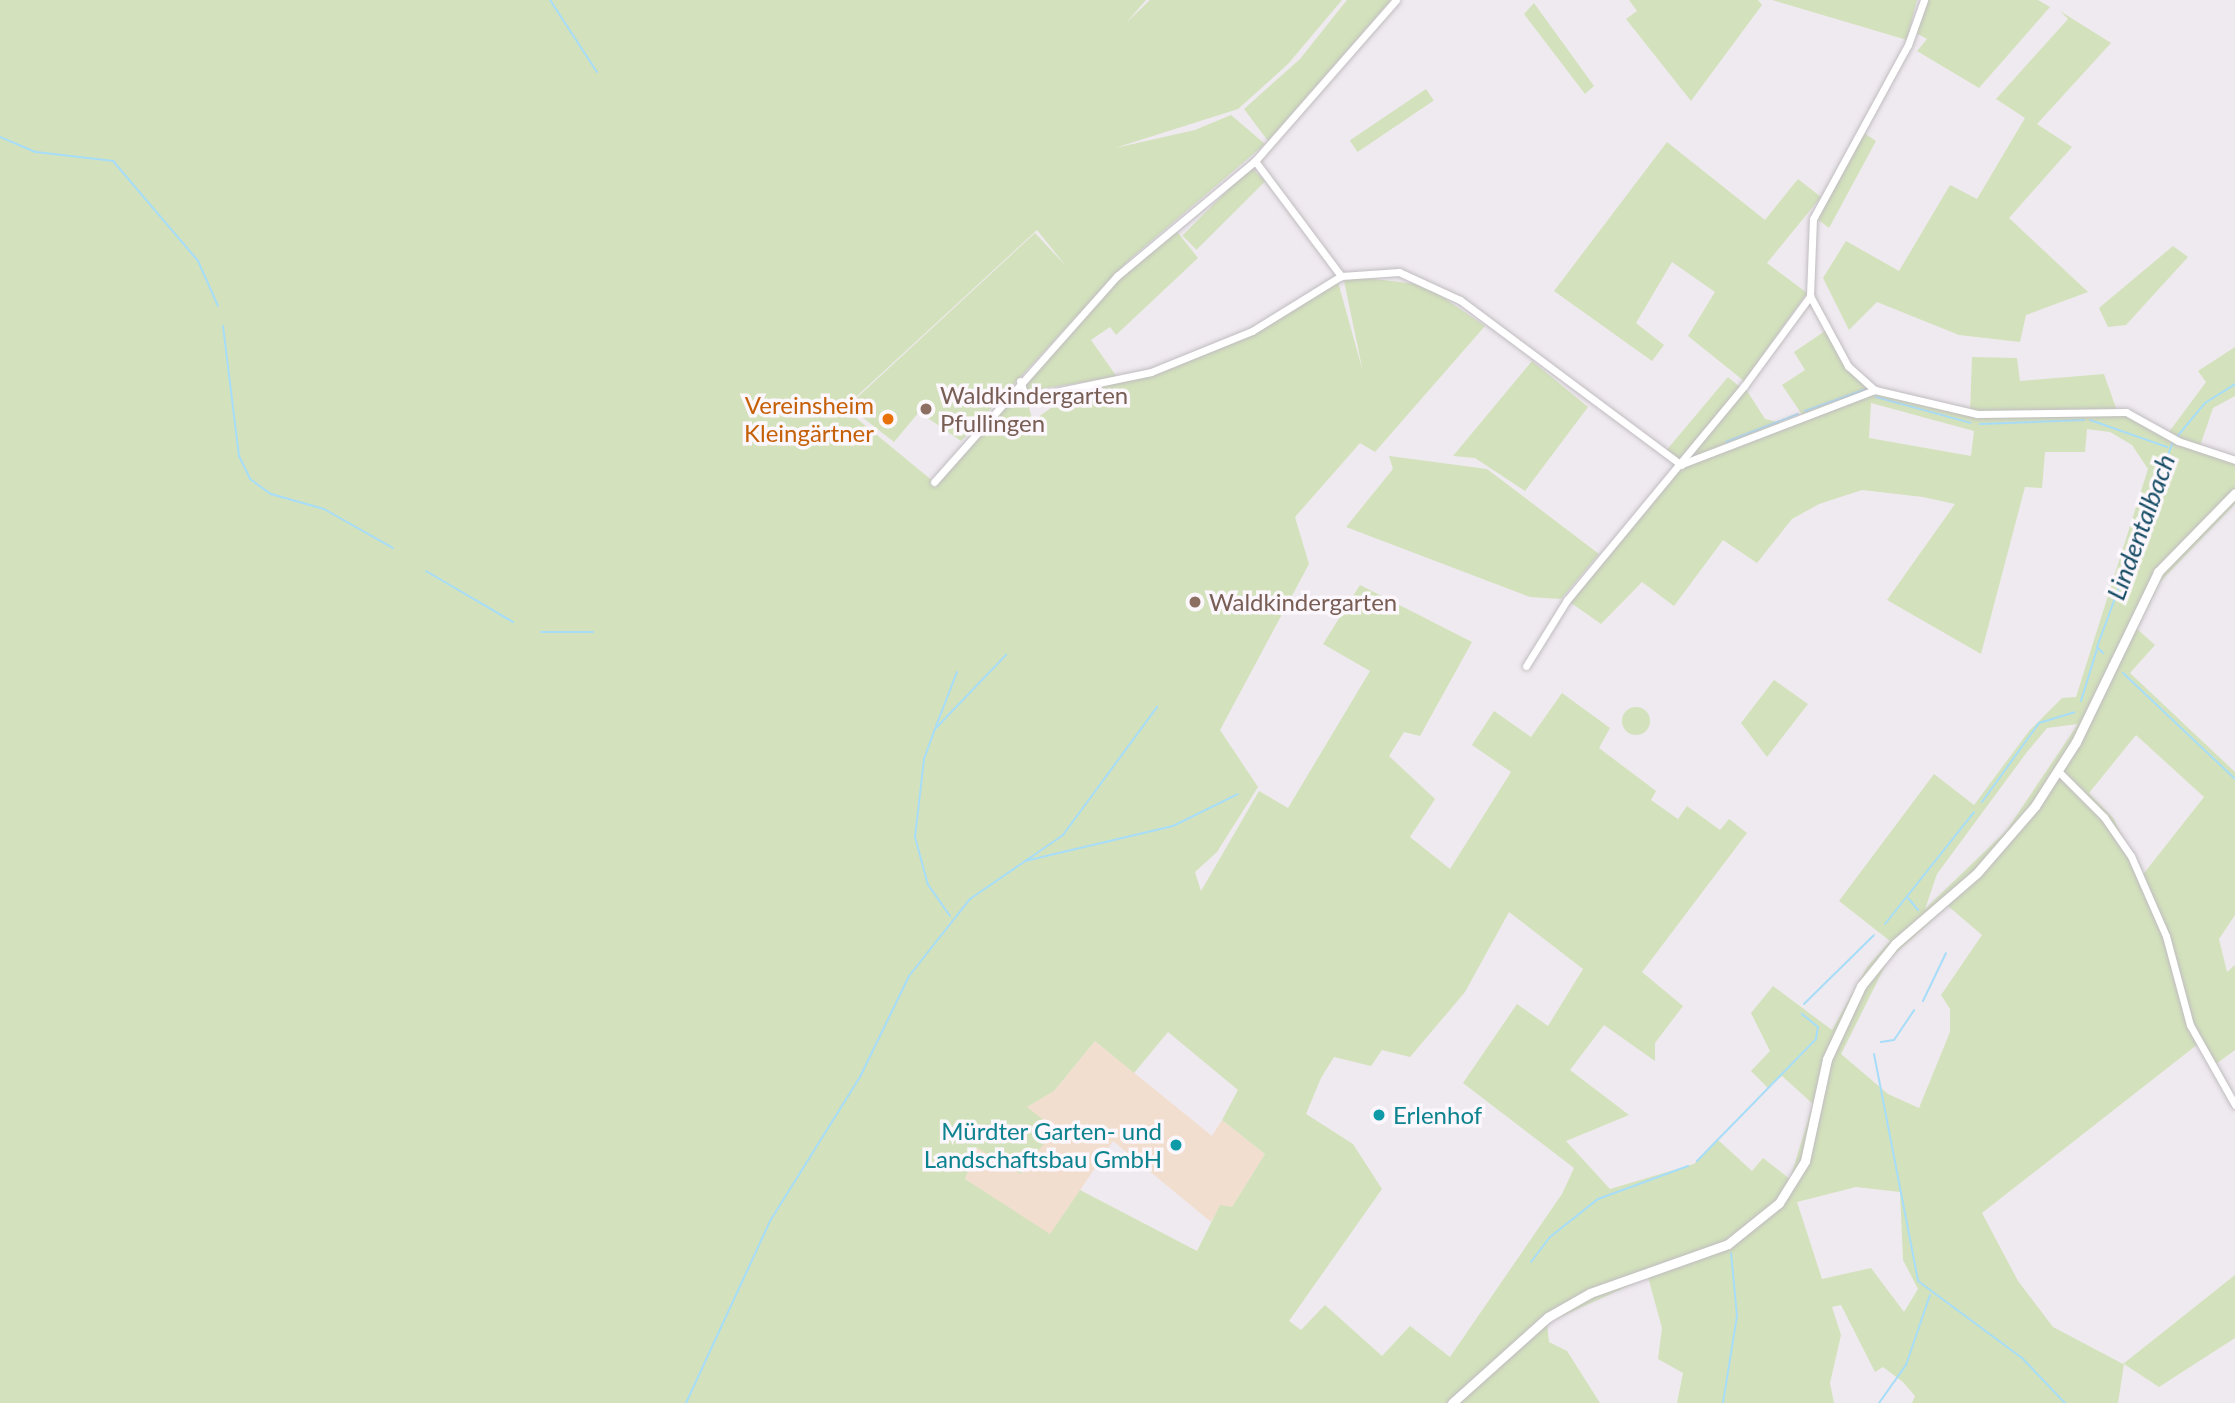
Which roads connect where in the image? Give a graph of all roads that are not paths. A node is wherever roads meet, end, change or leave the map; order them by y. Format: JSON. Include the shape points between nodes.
{"nodes":[{"id":1,"x":1396,"y":0,"type":"edge"},
{"id":2,"x":1924,"y":0,"type":"edge"},
{"id":3,"x":1255,"y":161,"type":"junction"},
{"id":4,"x":1340,"y":276,"type":"junction"},
{"id":5,"x":1810,"y":296,"type":"junction"},
{"id":6,"x":1020,"y":380,"type":"junction"},
{"id":7,"x":1875,"y":390,"type":"junction"},
{"id":8,"x":2235,"y":460,"type":"edge"},
{"id":9,"x":1681,"y":465,"type":"junction"},
{"id":10,"x":934,"y":482,"type":"dead end"},
{"id":11,"x":2235,"y":493,"type":"edge"},
{"id":12,"x":1526,"y":666,"type":"dead end"},
{"id":13,"x":2059,"y":772,"type":"junction"},
{"id":14,"x":2235,"y":1105,"type":"edge"},
{"id":15,"x":1452,"y":1403,"type":"edge"}],
"edges":[{"from":1,"to":3,"type":"street"},
{"from":2,"to":5,"type":"street","via":[[1908,45],[1813,219]]},
{"from":3,"to":4,"type":"street"},
{"from":3,"to":6,"type":"street","via":[[1116,276]]},
{"from":4,"to":6,"type":"street","via":[[1252,331],[1151,372],[1026,398]]},
{"from":4,"to":9,"type":"street","via":[[1399,272],[1428,281]]},
{"from":5,"to":7,"type":"street","via":[[1848,366]]},
{"from":5,"to":9,"type":"street"},
{"from":6,"to":10,"type":"street"},
{"from":7,"to":8,"type":"street","via":[[1977,414],[2126,412],[2166,436]]},
{"from":7,"to":9,"type":"street"},
{"from":9,"to":12,"type":"street","via":[[1567,600]]},
{"from":11,"to":13,"type":"street","via":[[2158,572]]},
{"from":13,"to":14,"type":"street","via":[[2104,817],[2131,856],[2166,936],[2190,1025]]},
{"from":13,"to":15,"type":"street","via":[[1977,873],[1895,944],[1846,1011],[1828,1059],[1805,1161],[1762,1221],[1700,1257],[1571,1303],[1514,1341]]}]}
